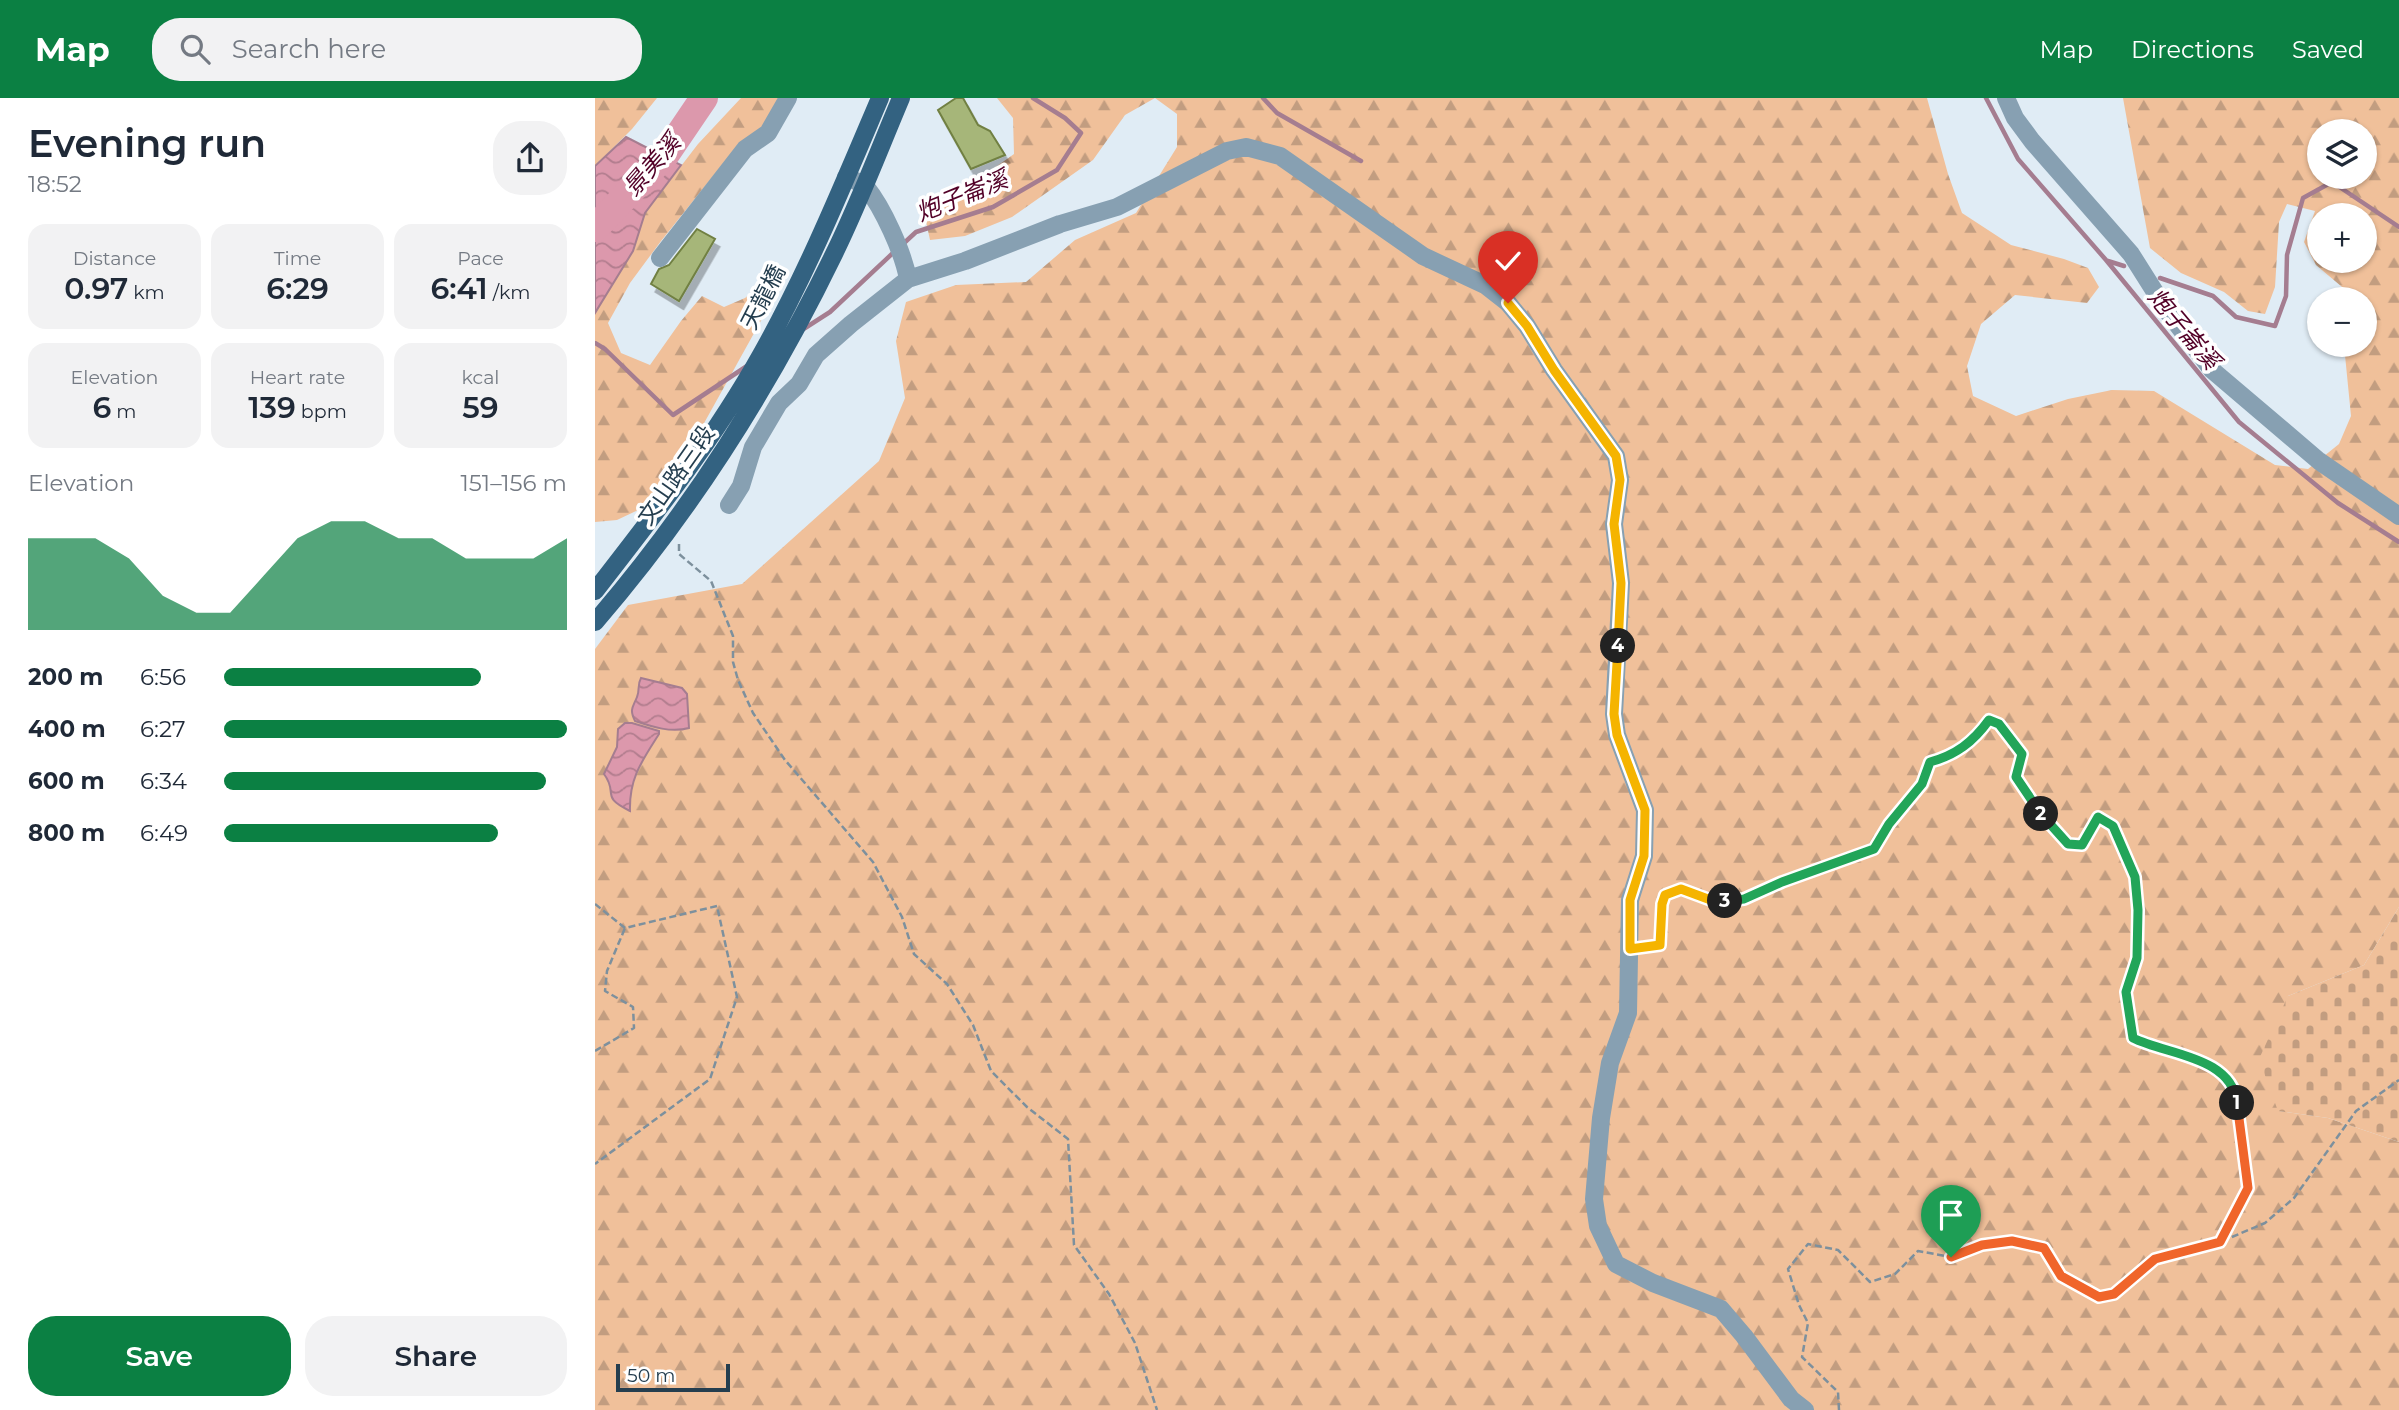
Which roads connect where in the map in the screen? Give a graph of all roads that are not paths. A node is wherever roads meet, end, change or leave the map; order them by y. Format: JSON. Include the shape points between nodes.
{"nodes":[{"id":1,"x":789,"y":98,"type":"edge"},
{"id":2,"x":880,"y":98,"type":"edge"},
{"id":3,"x":901,"y":98,"type":"edge"},
{"id":4,"x":2006,"y":98,"type":"edge"},
{"id":5,"x":846,"y":177,"type":"junction"},
{"id":6,"x":864,"y":184,"type":"junction"},
{"id":7,"x":660,"y":258,"type":"dead end"},
{"id":8,"x":907,"y":273,"type":"junction"},
{"id":9,"x":784,"y":348,"type":"joint"},
{"id":10,"x":760,"y":357,"type":"joint"},
{"id":11,"x":729,"y":505,"type":"dead end"},
{"id":12,"x":2399,"y":516,"type":"edge"},
{"id":13,"x":595,"y":591,"type":"edge"},
{"id":14,"x":598,"y":612,"type":"edge"},
{"id":15,"x":1805,"y":1410,"type":"edge"}],
"edges":[{"from":1,"to":7,"type":"street","via":[[768,133],[745,149]]},
{"from":2,"to":5,"type":"main road"},
{"from":3,"to":6,"type":"main road"},
{"from":4,"to":12,"type":"street","via":[[2032,141],[2131,254],[2167,312],[2212,370],[2319,461]]},
{"from":5,"to":6,"type":"street"},
{"from":5,"to":10,"type":"main road","name":"天龍橋"},
{"from":6,"to":8,"type":"street","via":[[883,215]]},
{"from":6,"to":9,"type":"main road","name":"天龍橋","via":[[835,253]]},
{"from":8,"to":11,"type":"street","via":[[816,355],[799,384],[779,403],[753,447],[741,486]]},
{"from":8,"to":15,"type":"street","via":[[965,261],[1117,207],[1218,155],[1246,146],[1280,156],[1423,256],[1485,285],[1527,326],[1616,456],[1620,480],[1614,524],[1621,583],[1614,714],[1617,735],[1645,810],[1644,856],[1630,900],[1627,1013],[1610,1063],[1601,1118],[1594,1199],[1598,1226],[1616,1264],[1721,1309],[1791,1399]]},
{"from":9,"to":14,"type":"main road","name":"文山路三段","via":[[729,444],[679,516]]},
{"from":10,"to":13,"type":"main road","name":"文山路三段","via":[[674,488]]}]}
